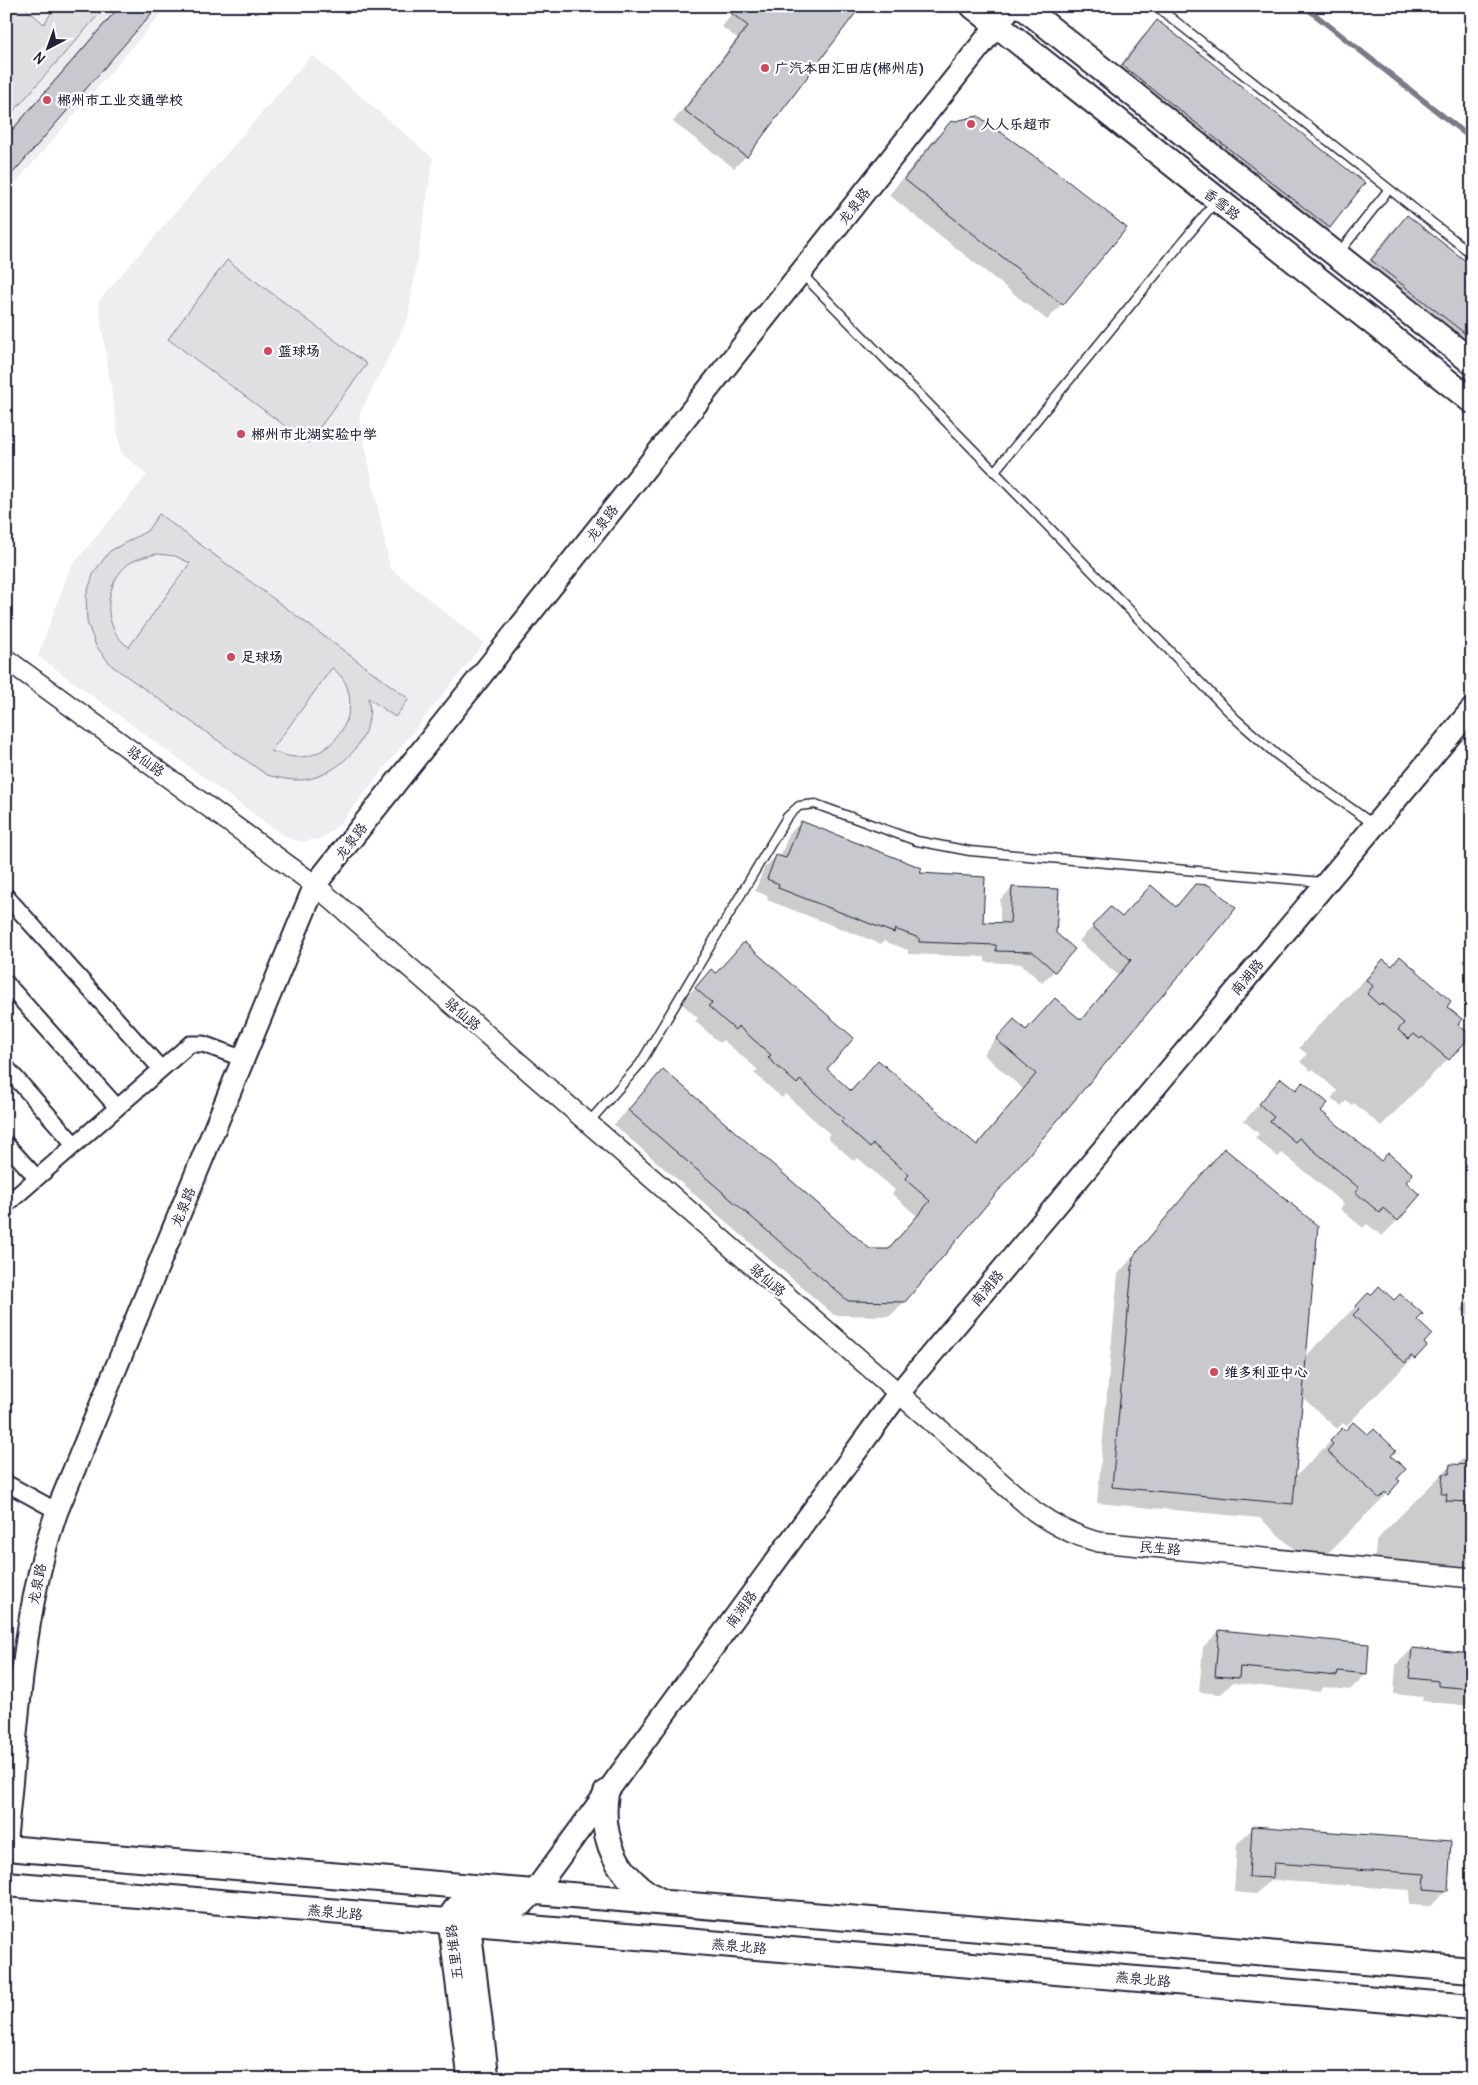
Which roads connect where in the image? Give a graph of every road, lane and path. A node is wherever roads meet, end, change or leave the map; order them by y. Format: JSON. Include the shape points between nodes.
{"nodes":[{"id":1,"x":973,"y":6,"type":"edge"},
{"id":2,"x":1012,"y":6,"type":"edge"},
{"id":3,"x":1022,"y":6,"type":"edge"},
{"id":4,"x":1156,"y":6,"type":"edge"},
{"id":5,"x":997,"y":26,"type":"junction"},
{"id":6,"x":1389,"y":189,"type":"junction"},
{"id":7,"x":1217,"y":200,"type":"junction"},
{"id":8,"x":1472,"y":254,"type":"edge"},
{"id":9,"x":1337,"y":255,"type":"junction"},
{"id":10,"x":801,"y":273,"type":"junction"},
{"id":11,"x":1472,"y":362,"type":"edge"},
{"id":12,"x":1472,"y":402,"type":"edge"},
{"id":13,"x":994,"y":472,"type":"junction"},
{"id":14,"x":6,"y":659,"type":"edge"},
{"id":15,"x":1472,"y":709,"type":"edge"},
{"id":16,"x":1375,"y":825,"type":"junction"},
{"id":17,"x":1327,"y":882,"type":"junction"},
{"id":18,"x":316,"y":885,"type":"junction"},
{"id":19,"x":6,"y":896,"type":"edge"},
{"id":20,"x":6,"y":983,"type":"edge"},
{"id":21,"x":244,"y":1059,"type":"junction"},
{"id":22,"x":6,"y":1067,"type":"edge"},
{"id":23,"x":161,"y":1069,"type":"junction"},
{"id":24,"x":118,"y":1107,"type":"junction"},
{"id":25,"x":588,"y":1123,"type":"junction"},
{"id":26,"x":6,"y":1144,"type":"edge"},
{"id":27,"x":74,"y":1145,"type":"junction"},
{"id":28,"x":37,"y":1178,"type":"junction"},
{"id":29,"x":6,"y":1205,"type":"edge"},
{"id":30,"x":898,"y":1394,"type":"junction"},
{"id":31,"x":6,"y":1483,"type":"edge"},
{"id":32,"x":57,"y":1511,"type":"junction"},
{"id":33,"x":1472,"y":1578,"type":"edge"},
{"id":34,"x":606,"y":1794,"type":"junction"},
{"id":35,"x":6,"y":1837,"type":"edge"},
{"id":36,"x":6,"y":1848,"type":"edge"},
{"id":37,"x":6,"y":1884,"type":"edge"},
{"id":38,"x":534,"y":1892,"type":"junction"},
{"id":39,"x":664,"y":1902,"type":"junction"},
{"id":40,"x":458,"y":1922,"type":"junction"},
{"id":41,"x":1472,"y":1970,"type":"edge"},
{"id":42,"x":1472,"y":2006,"type":"edge"},
{"id":43,"x":470,"y":2079,"type":"edge"},
{"id":44,"x":488,"y":2079,"type":"edge"}],
"edges":[{"from":1,"to":5,"type":"main road","name":"香雪路"},
{"from":2,"to":5,"type":"main road","name":"龙泉路"},
{"from":3,"to":9,"type":"main road"},
{"from":4,"to":6,"type":"lane"},
{"from":5,"to":7,"type":"main road","name":"香雪路"},
{"from":5,"to":10,"type":"main road","name":"龙泉路"},
{"from":6,"to":8,"type":"lane"},
{"from":6,"to":9,"type":"lane"},
{"from":7,"to":12,"type":"main road","name":"香雪路"},
{"from":7,"to":13,"type":"lane"},
{"from":9,"to":11,"type":"main road"},
{"from":10,"to":13,"type":"lane"},
{"from":10,"to":18,"type":"main road","name":"龙泉路"},
{"from":13,"to":16,"type":"lane","via":[[1237,720],[1277,755]]},
{"from":14,"to":18,"type":"street","name":"骆仙路"},
{"from":15,"to":16,"type":"main road","name":"南湖路"},
{"from":16,"to":17,"type":"main road","name":"南湖路"},
{"from":17,"to":25,"type":"lane","via":[[970,851],[917,841],[816,804],[799,806],[787,817],[640,1064]]},
{"from":17,"to":30,"type":"main road","name":"南湖路"},
{"from":18,"to":21,"type":"main road","name":"龙泉路"},
{"from":18,"to":25,"type":"street","name":"骆仙路"},
{"from":19,"to":23,"type":"street"},
{"from":20,"to":24,"type":"street"},
{"from":21,"to":23,"type":"street","via":[[194,1043]]},
{"from":21,"to":32,"type":"main road","name":"龙泉路"},
{"from":22,"to":27,"type":"street"},
{"from":23,"to":24,"type":"street"},
{"from":24,"to":27,"type":"street"},
{"from":25,"to":30,"type":"street","name":"骆仙路"},
{"from":26,"to":28,"type":"street"},
{"from":27,"to":28,"type":"street"},
{"from":28,"to":29,"type":"street"},
{"from":30,"to":33,"type":"street","name":"民生路","via":[[1034,1511],[1056,1527],[1078,1537],[1099,1542]]},
{"from":30,"to":34,"type":"main road","name":"南湖路"},
{"from":31,"to":32,"type":"street"},
{"from":32,"to":35,"type":"main road","name":"龙泉路","via":[[34,1594]]},
{"from":34,"to":38,"type":"main road","name":"南湖路"},
{"from":34,"to":39,"type":"main road","via":[[604,1822],[611,1850],[638,1887]]},
{"from":36,"to":38,"type":"main road"},
{"from":37,"to":40,"type":"main road","name":"燕泉北路"},
{"from":38,"to":39,"type":"main road"},
{"from":38,"to":40,"type":"main road","name":"五里堆路","via":[[522,1902],[463,1902],[453,1909]]},
{"from":39,"to":41,"type":"main road"},
{"from":40,"to":42,"type":"main road","name":"燕泉北路"},
{"from":40,"to":43,"type":"main road","name":"五里堆路"},
{"from":40,"to":44,"type":"main road","name":"五里堆路"}]}
